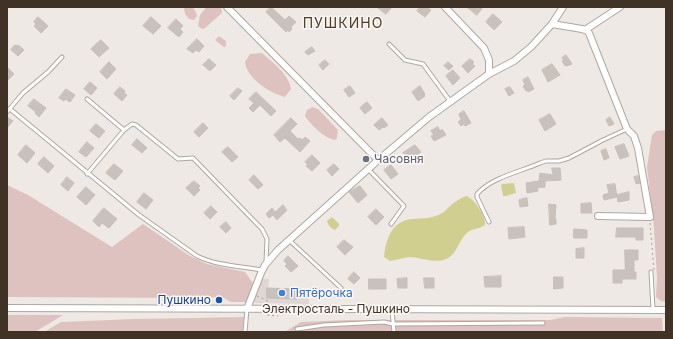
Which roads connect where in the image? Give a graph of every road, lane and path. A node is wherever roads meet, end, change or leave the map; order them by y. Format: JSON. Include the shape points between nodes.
{"nodes":[{"id":1,"x":227,"y":7,"type":"edge"},
{"id":2,"x":445,"y":7,"type":"edge"},
{"id":3,"x":563,"y":7,"type":"edge"},
{"id":4,"x":620,"y":7,"type":"edge"},
{"id":5,"x":552,"y":24,"type":"junction"},
{"id":6,"x":585,"y":30,"type":"junction"},
{"id":7,"x":389,"y":44,"type":"dead end"},
{"id":8,"x":62,"y":57,"type":"dead end"},
{"id":9,"x":489,"y":74,"type":"junction"},
{"id":10,"x":87,"y":99,"type":"dead end"},
{"id":11,"x":450,"y":101,"type":"junction"},
{"id":12,"x":8,"y":111,"type":"edge"},
{"id":13,"x":124,"y":130,"type":"junction"},
{"id":14,"x":627,"y":130,"type":"junction"},
{"id":15,"x":378,"y":160,"type":"junction"},
{"id":16,"x":368,"y":169,"type":"junction"},
{"id":17,"x":86,"y":174,"type":"junction"},
{"id":18,"x":598,"y":216,"type":"dead end"},
{"id":19,"x":650,"y":217,"type":"junction"},
{"id":20,"x":489,"y":222,"type":"dead end"},
{"id":21,"x":391,"y":224,"type":"dead end"},
{"id":22,"x":289,"y":240,"type":"junction"},
{"id":23,"x":266,"y":264,"type":"junction"},
{"id":24,"x":262,"y":270,"type":"junction"},
{"id":25,"x":651,"y":272,"type":"joint"},
{"id":26,"x":341,"y":288,"type":"dead end"},
{"id":27,"x":253,"y":294,"type":"junction"},
{"id":28,"x":268,"y":301,"type":"dead end"},
{"id":29,"x":7,"y":308,"type":"edge"},
{"id":30,"x":247,"y":308,"type":"junction"},
{"id":31,"x":392,"y":309,"type":"junction"},
{"id":32,"x":653,"y":310,"type":"junction"},
{"id":33,"x":666,"y":310,"type":"edge"},
{"id":34,"x":267,"y":316,"type":"dead end"},
{"id":35,"x":278,"y":316,"type":"dead end"},
{"id":36,"x":543,"y":323,"type":"dead end"},
{"id":37,"x":393,"y":324,"type":"junction"},
{"id":38,"x":297,"y":329,"type":"dead end"},
{"id":39,"x":245,"y":332,"type":"edge"},
{"id":40,"x":394,"y":332,"type":"edge"}],
"edges":[{"from":1,"to":15,"type":"street"},
{"from":2,"to":9,"type":"street","via":[[484,48],[489,60]]},
{"from":3,"to":5,"type":"street"},
{"from":4,"to":6,"type":"street"},
{"from":5,"to":6,"type":"street"},
{"from":5,"to":9,"type":"street","via":[[514,61]]},
{"from":6,"to":14,"type":"street","via":[[592,39]]},
{"from":7,"to":11,"type":"lane","via":[[405,60],[423,64]]},
{"from":8,"to":12,"type":"lane"},
{"from":9,"to":11,"type":"street"},
{"from":10,"to":13,"type":"lane"},
{"from":11,"to":15,"type":"street"},
{"from":12,"to":17,"type":"lane"},
{"from":13,"to":17,"type":"lane"},
{"from":13,"to":23,"type":"lane","via":[[132,124],[136,125],[178,159],[193,158],[199,163],[265,234]]},
{"from":14,"to":19,"type":"street","via":[[634,136],[638,148]]},
{"from":14,"to":20,"type":"lane","via":[[569,158],[559,162],[540,163],[495,181],[480,190],[477,197]]},
{"from":15,"to":16,"type":"street"},
{"from":16,"to":21,"type":"lane","via":[[404,206]]},
{"from":16,"to":22,"type":"street"},
{"from":17,"to":24,"type":"lane","via":[[197,256],[208,261]]},
{"from":18,"to":19,"type":"street"},
{"from":19,"to":25,"type":"path","via":[[655,269]]},
{"from":22,"to":23,"type":"street"},
{"from":22,"to":26,"type":"lane"},
{"from":23,"to":24,"type":"street"},
{"from":24,"to":27,"type":"street"},
{"from":25,"to":32,"type":"lane"},
{"from":27,"to":28,"type":"path"},
{"from":27,"to":30,"type":"street"},
{"from":29,"to":30,"type":"street","name":"Электросталь - Пушкино"},
{"from":30,"to":31,"type":"street","name":"Электросталь - Пушкино"},
{"from":30,"to":39,"type":"lane"},
{"from":31,"to":32,"type":"street","name":"Электросталь - Пушкино"},
{"from":31,"to":37,"type":"lane"},
{"from":32,"to":33,"type":"street","name":"Электросталь - Пушкино"},
{"from":34,"to":35,"type":"path"},
{"from":36,"to":37,"type":"lane"},
{"from":37,"to":38,"type":"lane","via":[[384,322],[324,325]]},
{"from":37,"to":40,"type":"lane"}]}
